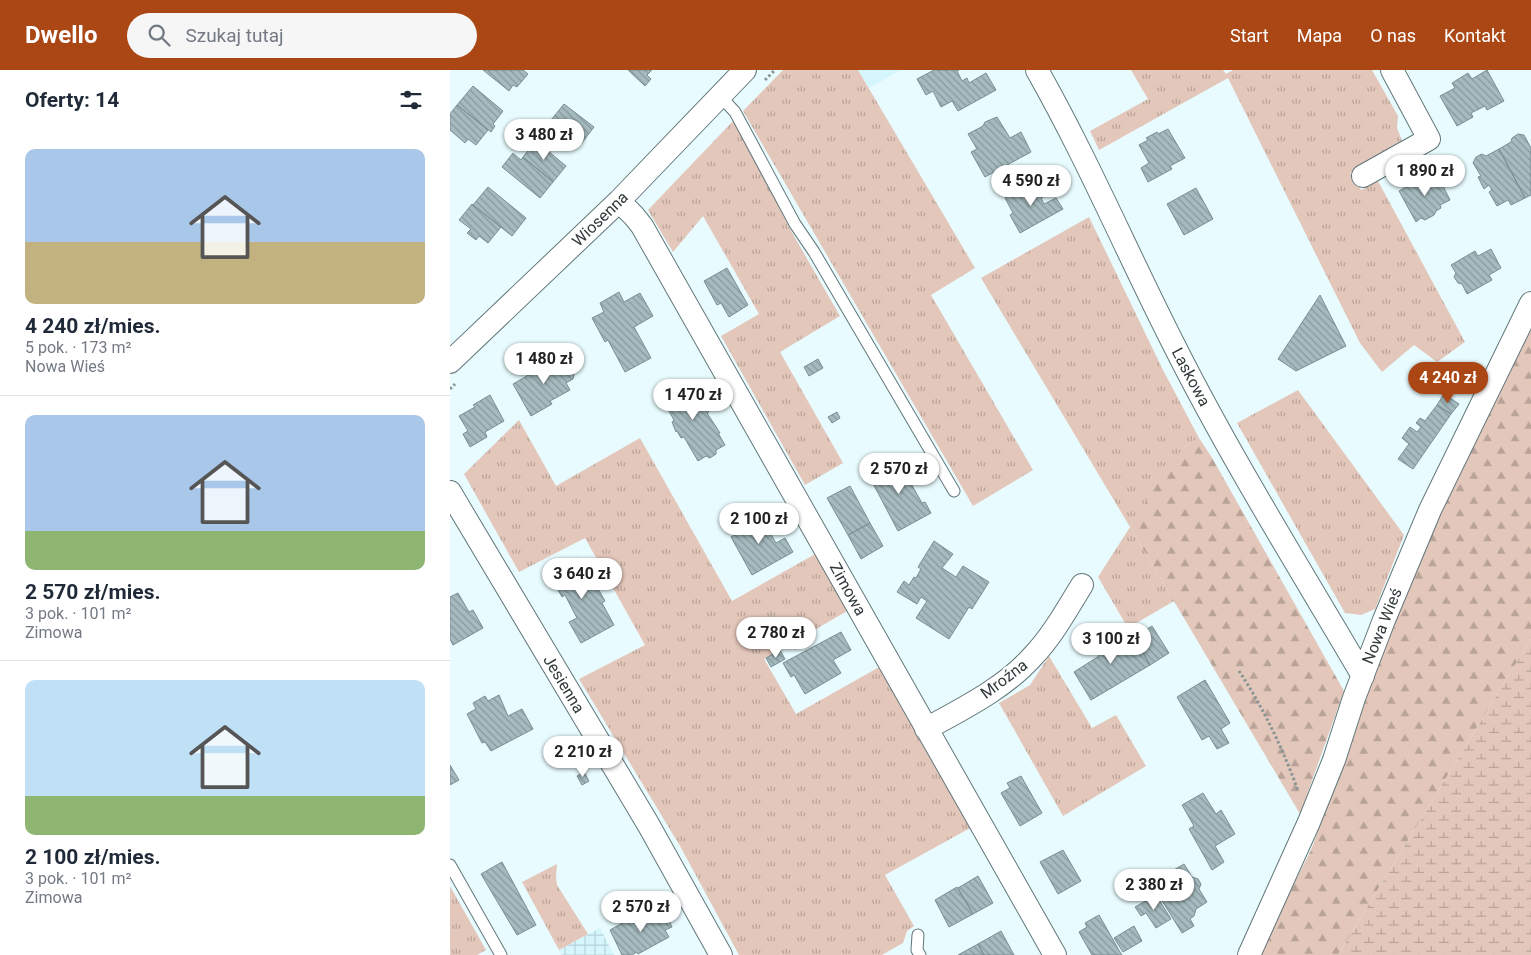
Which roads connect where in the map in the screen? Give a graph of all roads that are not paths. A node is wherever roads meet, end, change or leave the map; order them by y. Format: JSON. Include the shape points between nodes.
{"nodes":[{"id":1,"x":745,"y":70,"type":"edge"},
{"id":2,"x":1037,"y":70,"type":"edge"},
{"id":3,"x":1392,"y":70,"type":"edge"},
{"id":4,"x":720,"y":96,"type":"junction"},
{"id":5,"x":1363,"y":176,"type":"dead end"},
{"id":6,"x":619,"y":201,"type":"junction"},
{"id":7,"x":1531,"y":303,"type":"edge"},
{"id":8,"x":450,"y":362,"type":"edge"},
{"id":9,"x":954,"y":491,"type":"dead end"},
{"id":10,"x":450,"y":492,"type":"edge"},
{"id":11,"x":1082,"y":585,"type":"dead end"},
{"id":12,"x":1363,"y":676,"type":"junction"},
{"id":13,"x":926,"y":729,"type":"junction"},
{"id":14,"x":450,"y":865,"type":"edge"},
{"id":15,"x":918,"y":936,"type":"dead end"},
{"id":16,"x":501,"y":955,"type":"edge"},
{"id":17,"x":721,"y":955,"type":"edge"},
{"id":18,"x":920,"y":955,"type":"edge"},
{"id":19,"x":1056,"y":955,"type":"edge"},
{"id":20,"x":1249,"y":955,"type":"edge"}],
"edges":[{"from":1,"to":4,"type":"street","name":"Wiosenna"},
{"from":2,"to":12,"type":"street","name":"Laskowa","via":[[1085,159],[1174,347]]},
{"from":3,"to":5,"type":"street","via":[[1430,139]]},
{"from":4,"to":6,"type":"street","name":"Wiosenna"},
{"from":4,"to":9,"type":"lane","via":[[735,112],[795,224]]},
{"from":6,"to":8,"type":"street","name":"Wiosenna"},
{"from":6,"to":13,"type":"street","name":"Zimowa","via":[[642,226]]},
{"from":7,"to":12,"type":"street","name":"Nowa Wieś","via":[[1430,510]]},
{"from":10,"to":17,"type":"street","name":"Jesienna","via":[[623,782]]},
{"from":11,"to":13,"type":"street","name":"Mroźna","via":[[1044,644],[1020,669],[1004,683]]},
{"from":12,"to":20,"type":"street","name":"Nowa Wieś","via":[[1309,822]]},
{"from":13,"to":19,"type":"street","name":"Zimowa"},
{"from":14,"to":16,"type":"lane"},
{"from":15,"to":18,"type":"lane"}]}
